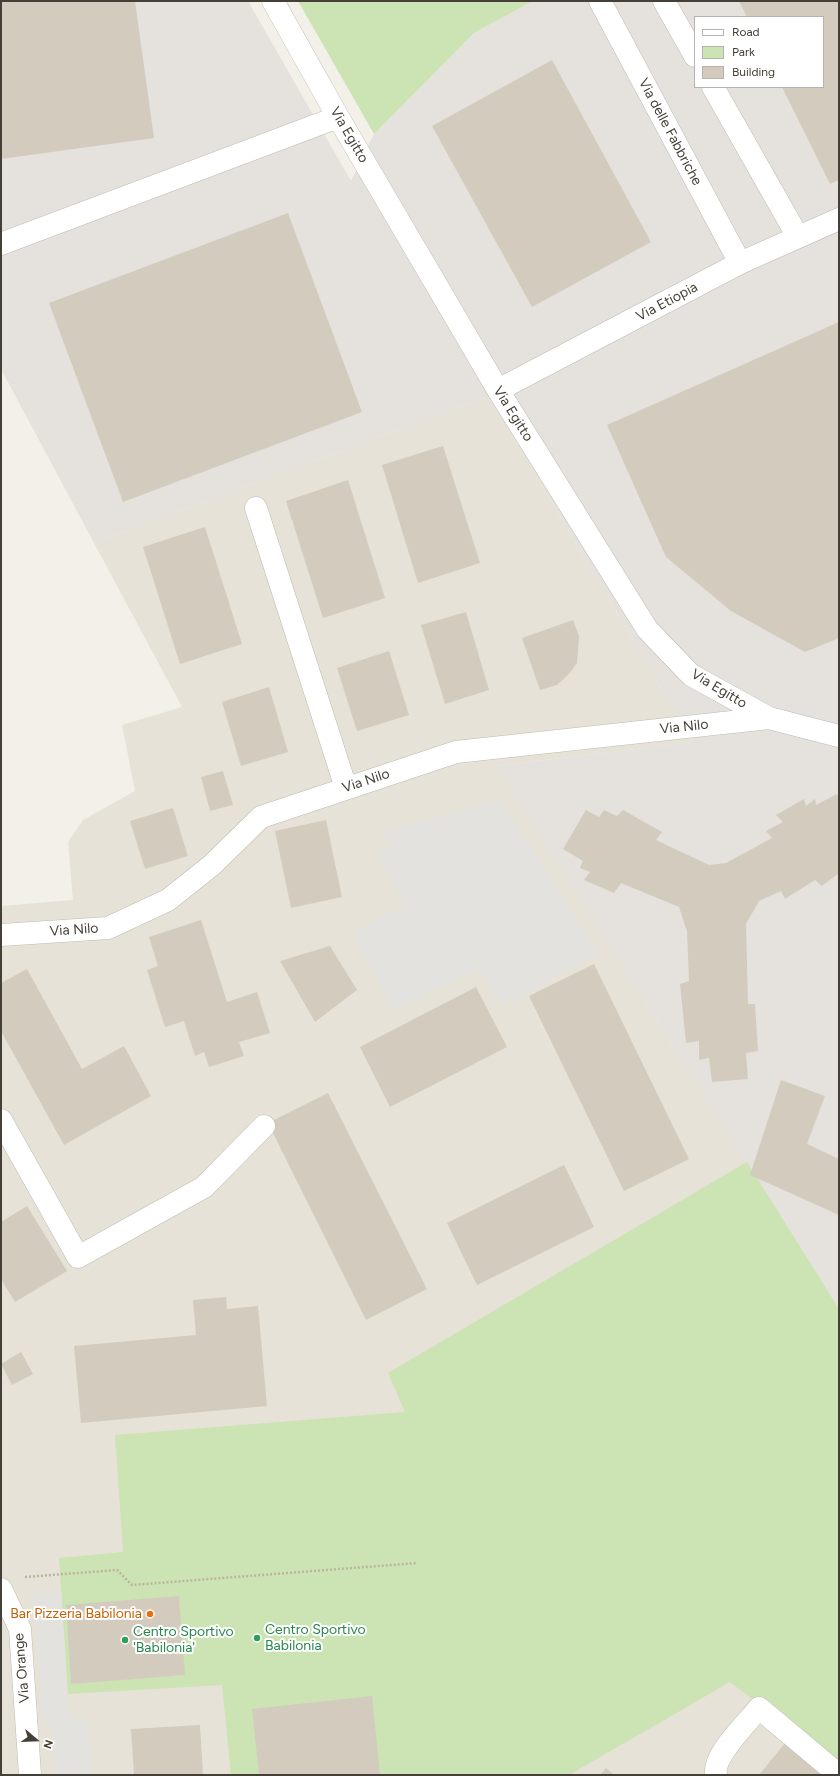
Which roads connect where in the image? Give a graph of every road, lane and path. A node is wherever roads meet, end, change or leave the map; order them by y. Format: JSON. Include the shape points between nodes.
{"nodes":[{"id":1,"x":273,"y":1,"type":"edge"},
{"id":2,"x":600,"y":1,"type":"edge"},
{"id":3,"x":664,"y":1,"type":"edge"},
{"id":4,"x":694,"y":54,"type":"edge"},
{"id":5,"x":714,"y":88,"type":"edge"},
{"id":6,"x":338,"y":117,"type":"junction"},
{"id":7,"x":839,"y":219,"type":"edge"},
{"id":8,"x":798,"y":237,"type":"junction"},
{"id":9,"x":1,"y":244,"type":"edge"},
{"id":10,"x":740,"y":263,"type":"junction"},
{"id":11,"x":498,"y":390,"type":"junction"},
{"id":12,"x":256,"y":508,"type":"dead end"},
{"id":13,"x":769,"y":718,"type":"junction"},
{"id":14,"x":839,"y":736,"type":"edge"},
{"id":15,"x":346,"y":788,"type":"junction"},
{"id":16,"x":1,"y":935,"type":"edge"},
{"id":17,"x":1,"y":1120,"type":"edge"},
{"id":18,"x":264,"y":1126,"type":"dead end"},
{"id":19,"x":418,"y":1563,"type":"dead end"},
{"id":20,"x":24,"y":1578,"type":"dead end"},
{"id":21,"x":1,"y":1589,"type":"edge"},
{"id":22,"x":30,"y":1775,"type":"edge"},
{"id":23,"x":716,"y":1775,"type":"edge"},
{"id":24,"x":839,"y":1775,"type":"edge"}],
"edges":[{"from":1,"to":6,"type":"street","name":"Via Egitto"},
{"from":2,"to":10,"type":"street","name":"Via delle Fabbriche"},
{"from":3,"to":4,"type":"street"},
{"from":5,"to":8,"type":"street"},
{"from":6,"to":9,"type":"street"},
{"from":6,"to":11,"type":"street","name":"Via Egitto"},
{"from":7,"to":8,"type":"street","name":"Via Etiopia"},
{"from":8,"to":10,"type":"street","name":"Via Etiopia"},
{"from":10,"to":11,"type":"street","name":"Via Etiopia"},
{"from":11,"to":13,"type":"street","name":"Via Egitto","via":[[647,629],[691,675]]},
{"from":12,"to":15,"type":"street"},
{"from":13,"to":14,"type":"street","name":"Via Egitto"},
{"from":13,"to":15,"type":"street","name":"Via Nilo","via":[[456,752]]},
{"from":15,"to":16,"type":"street","name":"Via Nilo","via":[[261,817],[212,865],[168,900],[108,928]]},
{"from":17,"to":18,"type":"street","via":[[78,1257],[204,1187]]},
{"from":19,"to":20,"type":"path","via":[[132,1584],[117,1570]]},
{"from":21,"to":22,"type":"street","name":"Via Orange","via":[[20,1629]]},
{"from":23,"to":24,"type":"street","via":[[718,1762],[725,1750],[759,1708]]}]}
